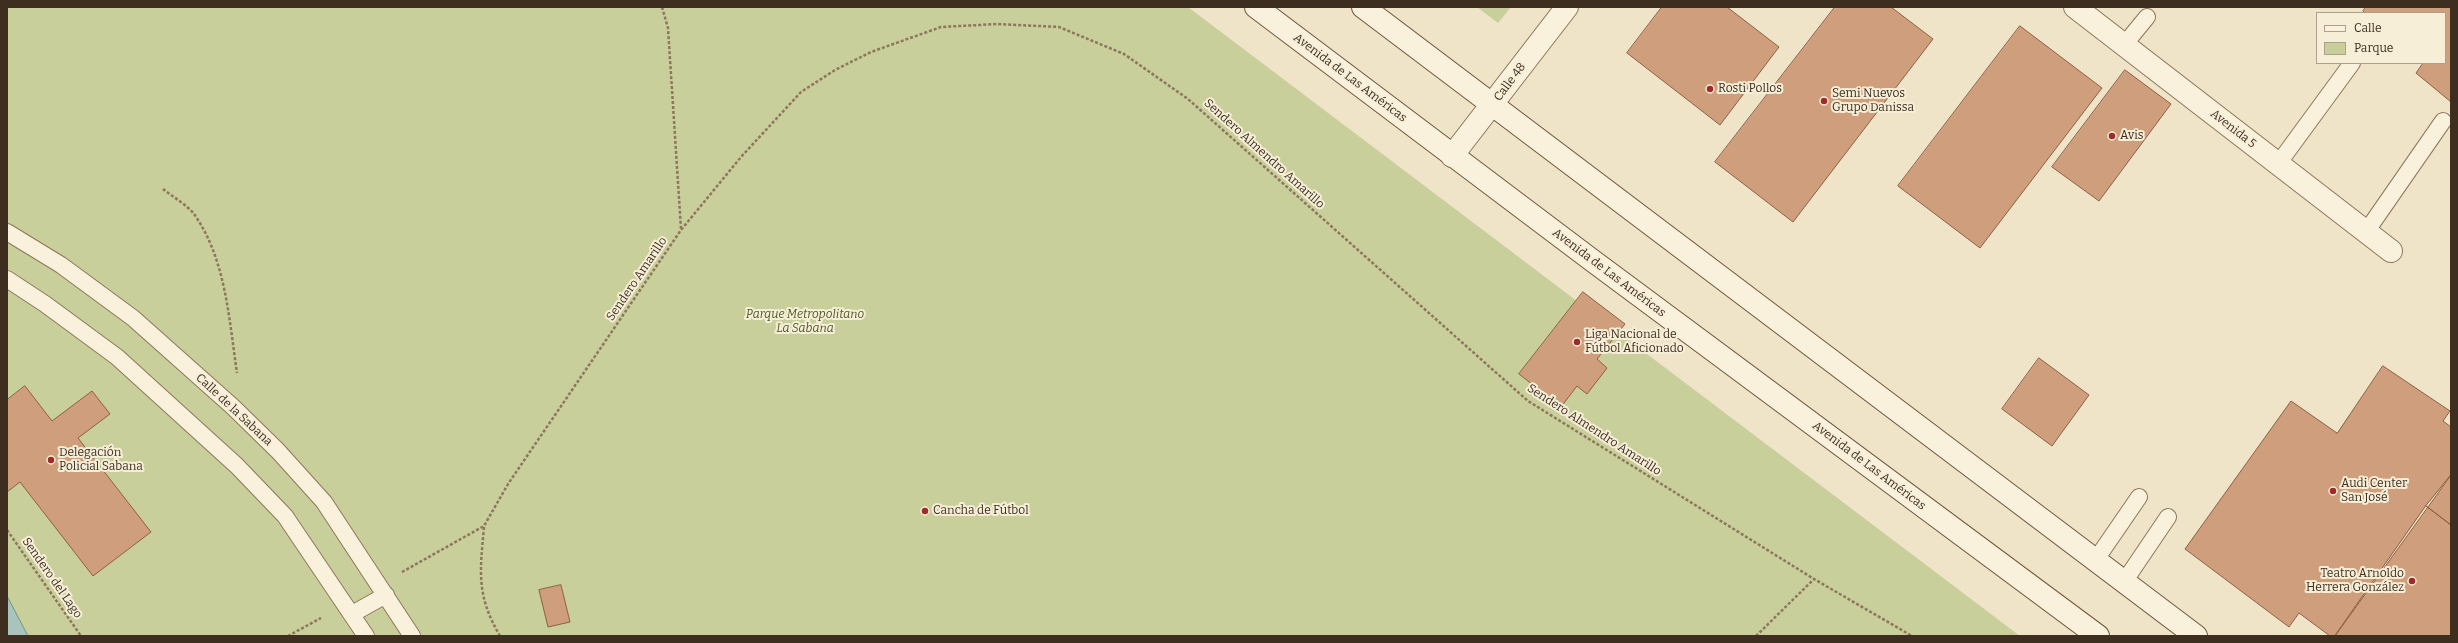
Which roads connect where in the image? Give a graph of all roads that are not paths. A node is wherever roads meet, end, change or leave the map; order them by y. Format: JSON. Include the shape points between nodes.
{"nodes":[{"id":1,"x":1256,"y":7,"type":"edge"},
{"id":2,"x":1363,"y":7,"type":"edge"},
{"id":3,"x":1566,"y":7,"type":"edge"},
{"id":4,"x":2075,"y":7,"type":"edge"},
{"id":5,"x":2147,"y":17,"type":"dead end"},
{"id":6,"x":2124,"y":45,"type":"junction"},
{"id":7,"x":2351,"y":64,"type":"edge"},
{"id":8,"x":1492,"y":105,"type":"junction"},
{"id":9,"x":2443,"y":121,"type":"dead end"},
{"id":10,"x":1452,"y":156,"type":"junction"},
{"id":11,"x":2278,"y":164,"type":"junction"},
{"id":12,"x":7,"y":232,"type":"edge"},
{"id":13,"x":2366,"y":232,"type":"junction"},
{"id":14,"x":2391,"y":250,"type":"dead end"},
{"id":15,"x":7,"y":279,"type":"edge"},
{"id":16,"x":2139,"y":496,"type":"dead end"},
{"id":17,"x":2168,"y":517,"type":"dead end"},
{"id":18,"x":2095,"y":561,"type":"junction"},
{"id":19,"x":2124,"y":582,"type":"junction"},
{"id":20,"x":386,"y":595,"type":"junction"},
{"id":21,"x":352,"y":614,"type":"junction"},
{"id":22,"x":366,"y":636,"type":"edge"},
{"id":23,"x":412,"y":636,"type":"edge"},
{"id":24,"x":2098,"y":636,"type":"edge"},
{"id":25,"x":2196,"y":636,"type":"edge"}],
"edges":[{"from":1,"to":10,"type":"main road","name":"Avenida de Las Américas"},
{"from":2,"to":8,"type":"main road"},
{"from":3,"to":8,"type":"main road","name":"Calle 48"},
{"from":4,"to":6,"type":"main road","name":"Avenida 5"},
{"from":5,"to":6,"type":"lane"},
{"from":6,"to":11,"type":"main road","name":"Avenida 5"},
{"from":7,"to":11,"type":"lane"},
{"from":8,"to":10,"type":"main road","name":"Calle 48"},
{"from":8,"to":18,"type":"main road"},
{"from":9,"to":13,"type":"lane"},
{"from":10,"to":24,"type":"main road","name":"Avenida de Las Américas"},
{"from":11,"to":13,"type":"main road","name":"Avenida 5"},
{"from":12,"to":20,"type":"lane","name":"Calle de la Sabana","via":[[61,265],[133,318],[233,407],[324,502]]},
{"from":13,"to":14,"type":"main road","name":"Avenida 5"},
{"from":15,"to":21,"type":"lane","via":[[118,357],[237,466],[285,516]]},
{"from":16,"to":18,"type":"lane"},
{"from":17,"to":19,"type":"lane"},
{"from":18,"to":19,"type":"main road"},
{"from":19,"to":25,"type":"main road"},
{"from":20,"to":21,"type":"lane"},
{"from":20,"to":23,"type":"lane","name":"Calle de la Sabana"},
{"from":21,"to":22,"type":"lane"}]}
